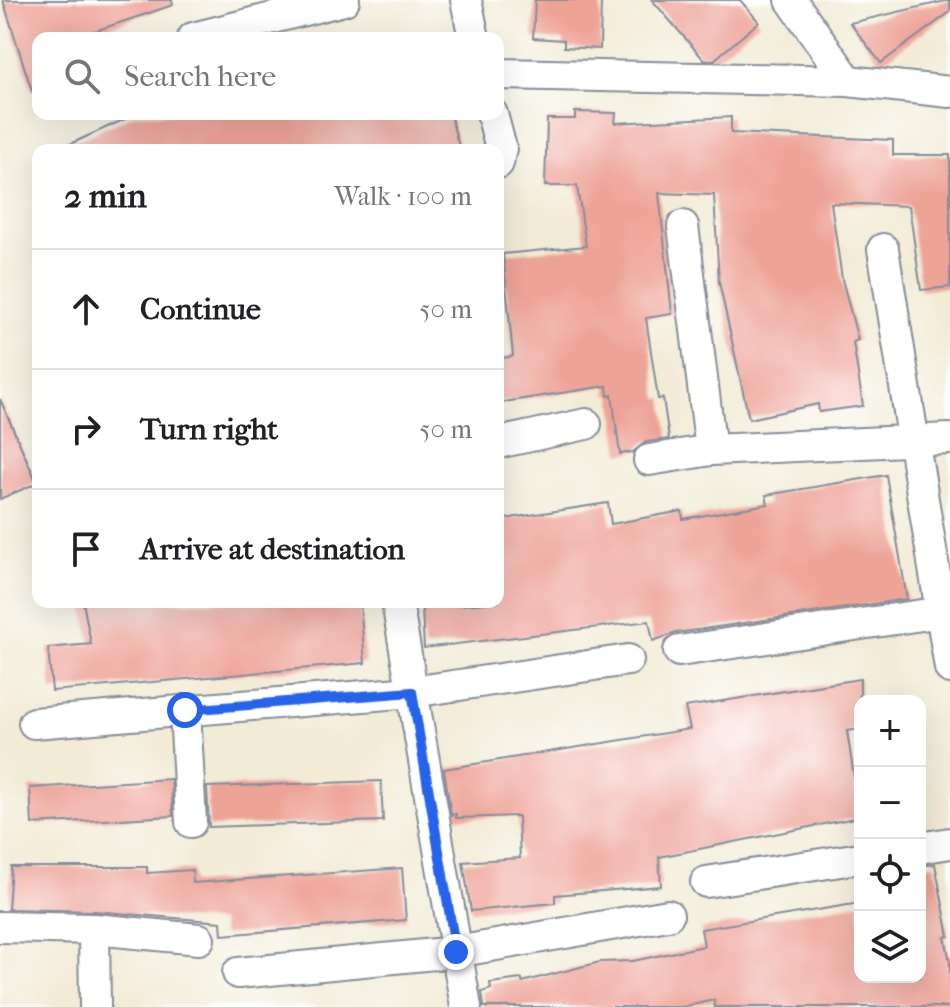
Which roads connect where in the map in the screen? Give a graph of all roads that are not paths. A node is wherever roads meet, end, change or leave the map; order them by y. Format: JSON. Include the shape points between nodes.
{"nodes":[{"id":1,"x":344,"y":0,"type":"edge"},
{"id":2,"x":466,"y":0,"type":"edge"},
{"id":3,"x":791,"y":0,"type":"edge"},
{"id":4,"x":217,"y":32,"type":"edge"},
{"id":5,"x":473,"y":32,"type":"edge"},
{"id":6,"x":504,"y":74,"type":"edge"},
{"id":7,"x":848,"y":81,"type":"junction"},
{"id":8,"x":950,"y":92,"type":"edge"},
{"id":9,"x":494,"y":120,"type":"edge"},
{"id":10,"x":500,"y":144,"type":"edge"},
{"id":11,"x":683,"y":226,"type":"dead end"},
{"id":12,"x":883,"y":249,"type":"dead end"},
{"id":13,"x":586,"y":424,"type":"dead end"},
{"id":14,"x":950,"y":439,"type":"edge"},
{"id":15,"x":914,"y":440,"type":"junction"},
{"id":16,"x":504,"y":442,"type":"edge"},
{"id":17,"x":711,"y":450,"type":"junction"},
{"id":18,"x":649,"y":460,"type":"dead end"},
{"id":19,"x":398,"y":608,"type":"edge"},
{"id":20,"x":945,"y":627,"type":"edge"},
{"id":21,"x":679,"y":651,"type":"dead end"},
{"id":22,"x":628,"y":660,"type":"dead end"},
{"id":23,"x":950,"y":668,"type":"edge"},
{"id":24,"x":412,"y":692,"type":"junction"},
{"id":25,"x":185,"y":710,"type":"junction"},
{"id":26,"x":34,"y":723,"type":"dead end"},
{"id":27,"x":191,"y":822,"type":"dead end"},
{"id":28,"x":950,"y":843,"type":"edge"},
{"id":29,"x":926,"y":847,"type":"edge"},
{"id":30,"x":854,"y":859,"type":"edge"},
{"id":31,"x":706,"y":882,"type":"dead end"},
{"id":32,"x":668,"y":915,"type":"dead end"},
{"id":33,"x":0,"y":927,"type":"edge"},
{"id":34,"x":94,"y":929,"type":"junction"},
{"id":35,"x":199,"y":939,"type":"dead end"},
{"id":36,"x":456,"y":952,"type":"junction"},
{"id":37,"x":238,"y":973,"type":"dead end"},
{"id":38,"x":95,"y":1007,"type":"edge"},
{"id":39,"x":466,"y":1007,"type":"edge"}],
"edges":[{"from":1,"to":4,"type":"street"},
{"from":2,"to":5,"type":"street"},
{"from":3,"to":7,"type":"street"},
{"from":6,"to":7,"type":"street"},
{"from":7,"to":8,"type":"street"},
{"from":9,"to":10,"type":"street"},
{"from":11,"to":17,"type":"street"},
{"from":12,"to":15,"type":"street"},
{"from":13,"to":16,"type":"street"},
{"from":14,"to":15,"type":"street"},
{"from":15,"to":17,"type":"street"},
{"from":15,"to":20,"type":"street"},
{"from":17,"to":18,"type":"street"},
{"from":19,"to":24,"type":"street"},
{"from":20,"to":21,"type":"street"},
{"from":20,"to":23,"type":"street"},
{"from":22,"to":24,"type":"street"},
{"from":24,"to":25,"type":"street"},
{"from":24,"to":36,"type":"street"},
{"from":25,"to":26,"type":"street"},
{"from":25,"to":27,"type":"street"},
{"from":28,"to":29,"type":"street"},
{"from":30,"to":31,"type":"street"},
{"from":32,"to":36,"type":"street"},
{"from":33,"to":34,"type":"street"},
{"from":34,"to":35,"type":"street"},
{"from":34,"to":38,"type":"street"},
{"from":36,"to":37,"type":"street"},
{"from":36,"to":39,"type":"street"}]}
